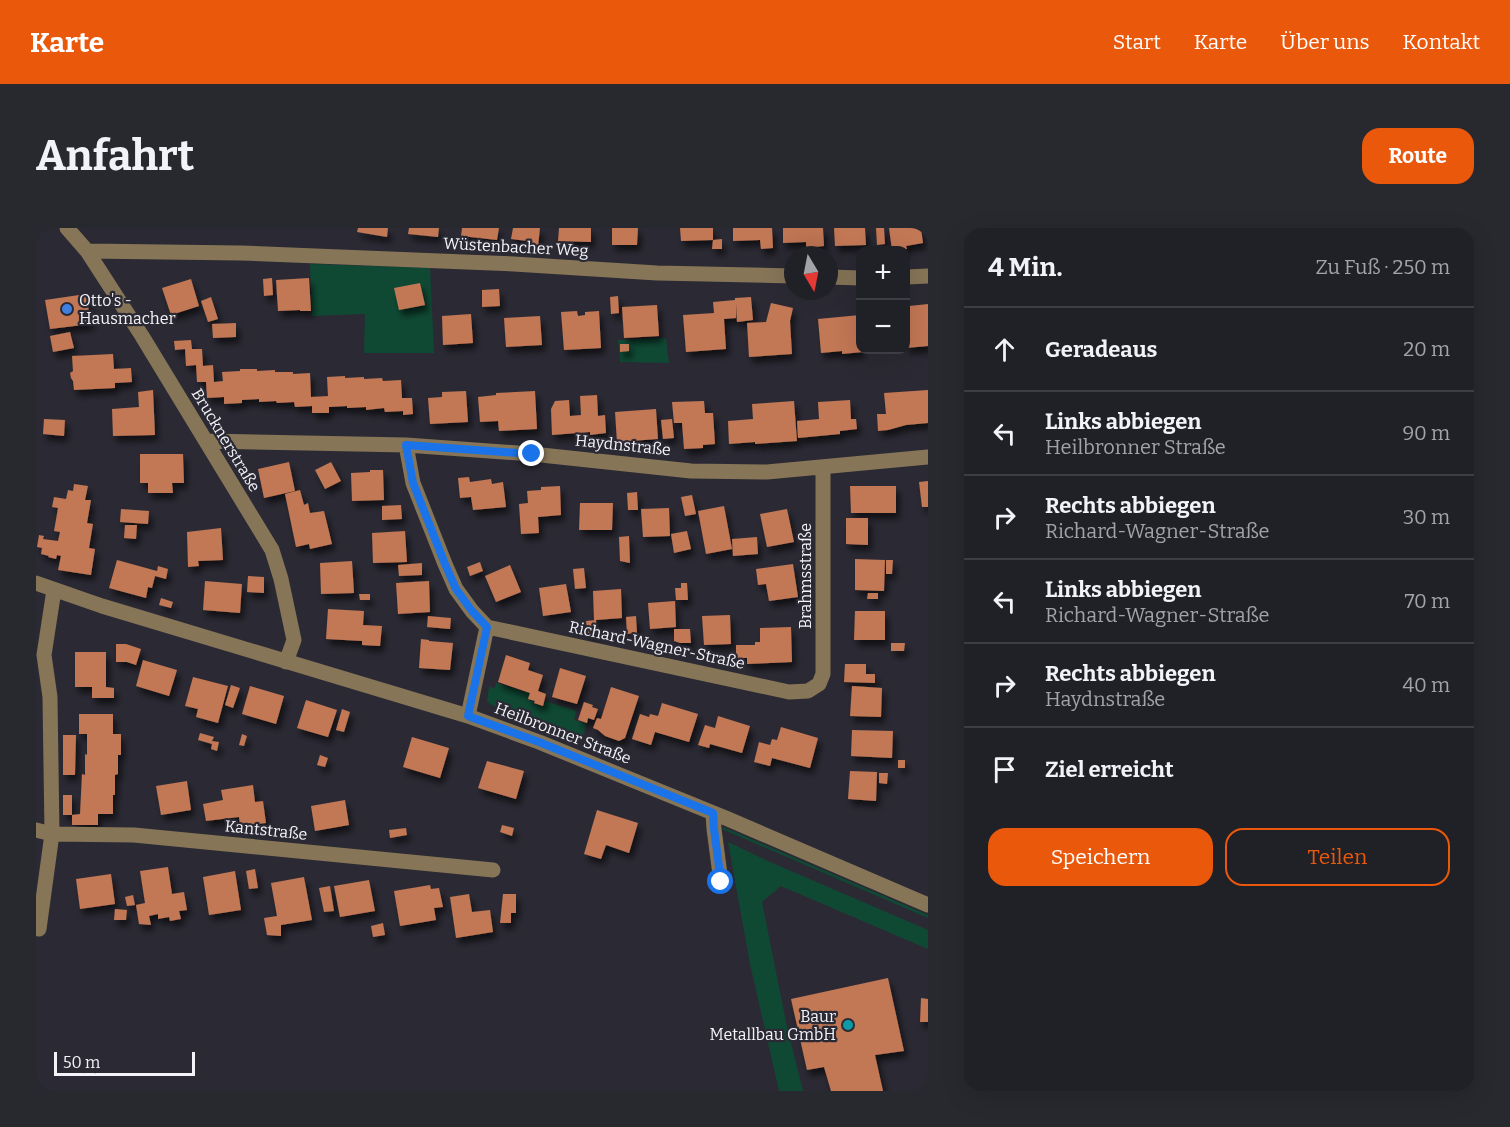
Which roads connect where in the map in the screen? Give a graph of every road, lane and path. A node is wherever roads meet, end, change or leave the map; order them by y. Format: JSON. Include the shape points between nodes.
{"nodes":[{"id":1,"x":67,"y":228,"type":"edge"},
{"id":2,"x":87,"y":251,"type":"junction"},
{"id":3,"x":784,"y":276,"type":"edge"},
{"id":4,"x":928,"y":276,"type":"edge"},
{"id":5,"x":838,"y":277,"type":"edge"},
{"id":6,"x":910,"y":277,"type":"edge"},
{"id":7,"x":856,"y":278,"type":"edge"},
{"id":8,"x":206,"y":441,"type":"junction"},
{"id":9,"x":406,"y":445,"type":"junction"},
{"id":10,"x":928,"y":457,"type":"edge"},
{"id":11,"x":823,"y":468,"type":"junction"},
{"id":12,"x":36,"y":583,"type":"edge"},
{"id":13,"x":54,"y":590,"type":"junction"},
{"id":14,"x":487,"y":627,"type":"junction"},
{"id":15,"x":40,"y":655,"type":"edge"},
{"id":16,"x":286,"y":662,"type":"junction"},
{"id":17,"x":819,"y":684,"type":"joint"},
{"id":18,"x":468,"y":716,"type":"junction"},
{"id":19,"x":713,"y":813,"type":"junction"},
{"id":20,"x":36,"y":830,"type":"edge"},
{"id":21,"x":52,"y":834,"type":"junction"},
{"id":22,"x":492,"y":870,"type":"dead end"},
{"id":23,"x":721,"y":882,"type":"dead end"},
{"id":24,"x":928,"y":905,"type":"edge"},
{"id":25,"x":39,"y":929,"type":"dead end"}],
"edges":[{"from":1,"to":2,"type":"street"},
{"from":2,"to":3,"type":"street","name":"Wüstenbacher Weg","via":[[274,254]]},
{"from":2,"to":8,"type":"street","name":"Brucknerstraße"},
{"from":4,"to":6,"type":"street"},
{"from":5,"to":7,"type":"street"},
{"from":8,"to":9,"type":"street","name":"Haydnstraße"},
{"from":8,"to":16,"type":"street","name":"Brucknerstraße","via":[[272,550],[294,640]]},
{"from":9,"to":11,"type":"street","name":"Haydnstraße","via":[[692,471]]},
{"from":9,"to":14,"type":"street","via":[[413,483],[456,589]]},
{"from":10,"to":11,"type":"street","name":"Haydnstraße"},
{"from":11,"to":17,"type":"street","name":"Brahmsstraße","via":[[823,674]]},
{"from":12,"to":13,"type":"street","name":"Heilbronner Straße"},
{"from":13,"to":15,"type":"street"},
{"from":13,"to":16,"type":"street","name":"Heilbronner Straße"},
{"from":14,"to":17,"type":"street","name":"Richard-Wagner-Straße","via":[[789,692],[808,691]]},
{"from":14,"to":18,"type":"street"},
{"from":15,"to":21,"type":"street","via":[[50,697]]},
{"from":16,"to":18,"type":"street","name":"Heilbronner Straße"},
{"from":18,"to":19,"type":"street","name":"Heilbronner Straße"},
{"from":19,"to":23,"type":"street"},
{"from":19,"to":24,"type":"street","name":"Heilbronner Straße"},
{"from":20,"to":21,"type":"street","name":"Kantstraße"},
{"from":21,"to":22,"type":"street","name":"Kantstraße","via":[[134,835]]},
{"from":21,"to":25,"type":"street"}]}
